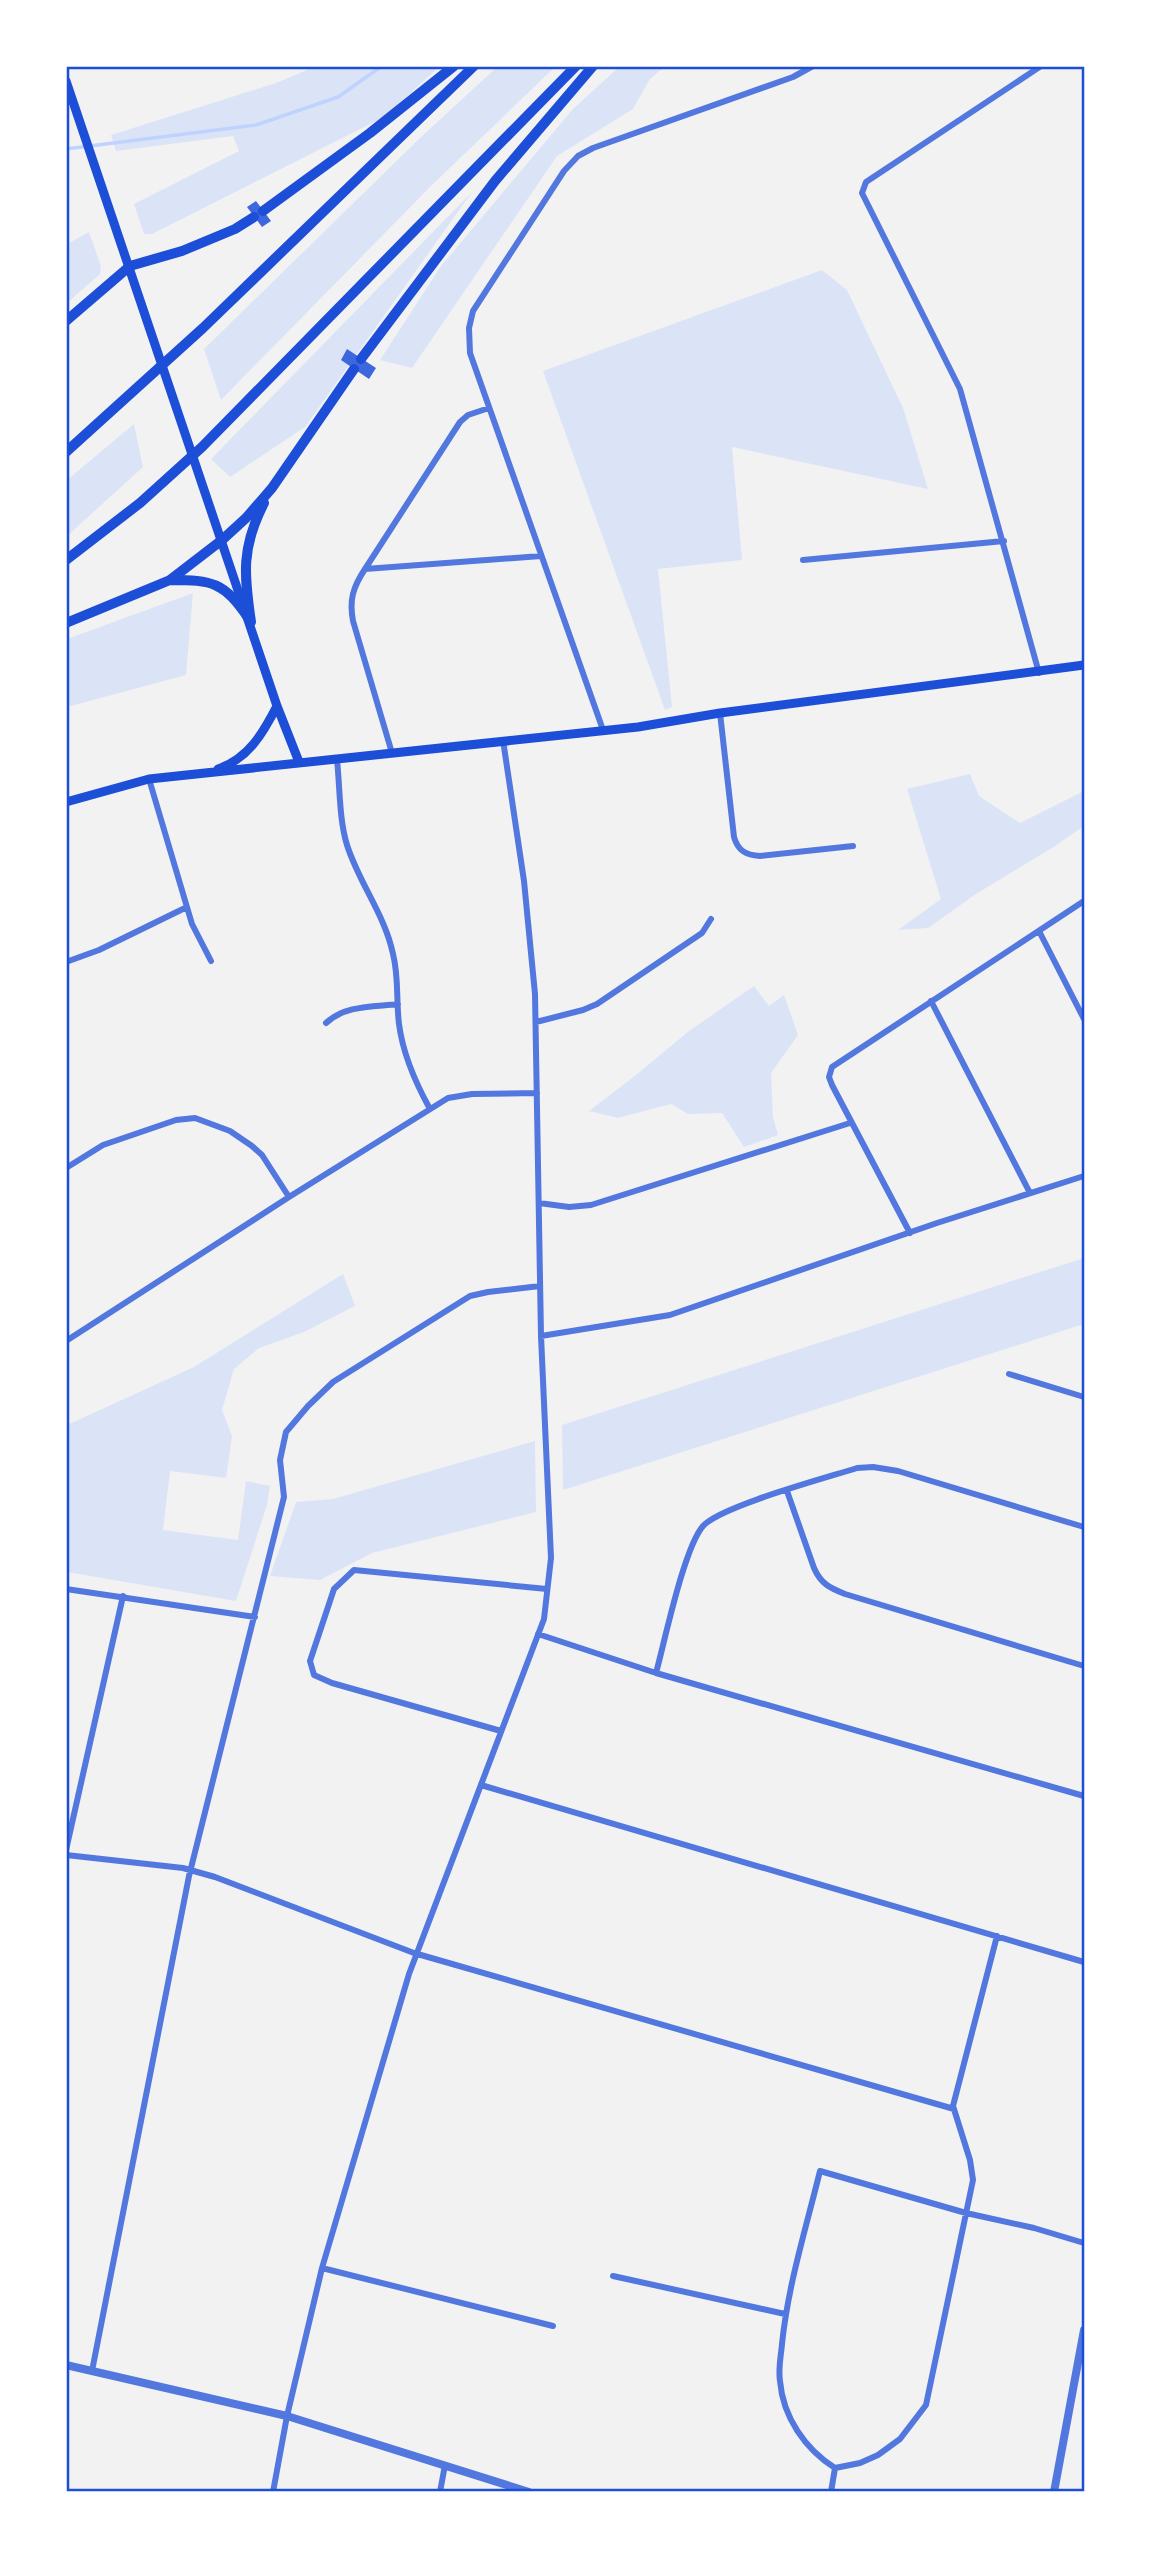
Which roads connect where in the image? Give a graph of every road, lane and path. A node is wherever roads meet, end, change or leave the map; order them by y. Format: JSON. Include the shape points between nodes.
{"nodes":[{"id":1,"x":454,"y":66,"type":"edge"},
{"id":2,"x":474,"y":66,"type":"edge"},
{"id":3,"x":576,"y":66,"type":"edge"},
{"id":4,"x":593,"y":66,"type":"edge"},
{"id":5,"x":813,"y":66,"type":"edge"},
{"id":6,"x":1041,"y":66,"type":"edge"},
{"id":7,"x":66,"y":81,"type":"edge"},
{"id":8,"x":130,"y":267,"type":"junction"},
{"id":9,"x":66,"y":321,"type":"edge"},
{"id":10,"x":362,"y":359,"type":"dead end"},
{"id":11,"x":354,"y":369,"type":"dead end"},
{"id":12,"x":489,"y":408,"type":"junction"},
{"id":13,"x":66,"y":452,"type":"edge"},
{"id":14,"x":272,"y":488,"type":"junction"},
{"id":15,"x":222,"y":540,"type":"junction"},
{"id":16,"x":1004,"y":541,"type":"junction"},
{"id":17,"x":541,"y":556,"type":"junction"},
{"id":18,"x":803,"y":559,"type":"dead end"},
{"id":19,"x":66,"y":560,"type":"edge"},
{"id":20,"x":365,"y":569,"type":"junction"},
{"id":21,"x":170,"y":580,"type":"junction"},
{"id":22,"x":251,"y":622,"type":"junction"},
{"id":23,"x":66,"y":623,"type":"edge"},
{"id":24,"x":1084,"y":665,"type":"edge"},
{"id":25,"x":1039,"y":673,"type":"junction"},
{"id":26,"x":277,"y":706,"type":"junction"},
{"id":27,"x":720,"y":713,"type":"junction"},
{"id":28,"x":603,"y":730,"type":"junction"},
{"id":29,"x":503,"y":740,"type":"junction"},
{"id":30,"x":392,"y":753,"type":"junction"},
{"id":31,"x":337,"y":760,"type":"junction"},
{"id":32,"x":299,"y":762,"type":"junction"},
{"id":33,"x":205,"y":773,"type":"junction"},
{"id":34,"x":149,"y":779,"type":"junction"},
{"id":35,"x":66,"y":802,"type":"edge"},
{"id":36,"x":853,"y":846,"type":"dead end"},
{"id":37,"x":1084,"y":901,"type":"edge"},
{"id":38,"x":187,"y":906,"type":"junction"},
{"id":39,"x":711,"y":919,"type":"dead end"},
{"id":40,"x":1039,"y":931,"type":"junction"},
{"id":41,"x":211,"y":961,"type":"dead end"},
{"id":42,"x":66,"y":962,"type":"edge"},
{"id":43,"x":931,"y":1001,"type":"junction"},
{"id":44,"x":398,"y":1004,"type":"junction"},
{"id":45,"x":1084,"y":1019,"type":"edge"},
{"id":46,"x":536,"y":1022,"type":"junction"},
{"id":47,"x":327,"y":1023,"type":"dead end"},
{"id":48,"x":537,"y":1093,"type":"junction"},
{"id":49,"x":430,"y":1109,"type":"junction"},
{"id":50,"x":850,"y":1123,"type":"junction"},
{"id":51,"x":66,"y":1168,"type":"edge"},
{"id":52,"x":1084,"y":1176,"type":"edge"},
{"id":53,"x":1030,"y":1193,"type":"junction"},
{"id":54,"x":289,"y":1197,"type":"junction"},
{"id":55,"x":539,"y":1203,"type":"junction"},
{"id":56,"x":909,"y":1233,"type":"junction"},
{"id":57,"x":540,"y":1286,"type":"junction"},
{"id":58,"x":541,"y":1336,"type":"junction"},
{"id":59,"x":66,"y":1341,"type":"edge"},
{"id":60,"x":1009,"y":1374,"type":"dead end"},
{"id":61,"x":1084,"y":1397,"type":"edge"},
{"id":62,"x":788,"y":1491,"type":"junction"},
{"id":63,"x":1084,"y":1527,"type":"edge"},
{"id":64,"x":66,"y":1589,"type":"edge"},
{"id":65,"x":547,"y":1589,"type":"junction"},
{"id":66,"x":122,"y":1596,"type":"junction"},
{"id":67,"x":255,"y":1617,"type":"junction"},
{"id":68,"x":538,"y":1634,"type":"junction"},
{"id":69,"x":1084,"y":1666,"type":"edge"},
{"id":70,"x":656,"y":1673,"type":"junction"},
{"id":71,"x":501,"y":1731,"type":"junction"},
{"id":72,"x":481,"y":1785,"type":"junction"},
{"id":73,"x":1084,"y":1796,"type":"edge"},
{"id":74,"x":66,"y":1853,"type":"edge"},
{"id":75,"x":191,"y":1870,"type":"junction"},
{"id":76,"x":997,"y":1936,"type":"junction"},
{"id":77,"x":417,"y":1954,"type":"junction"},
{"id":78,"x":1084,"y":1962,"type":"edge"},
{"id":79,"x":954,"y":2109,"type":"junction"},
{"id":80,"x":966,"y":2213,"type":"junction"},
{"id":81,"x":1084,"y":2243,"type":"edge"},
{"id":82,"x":322,"y":2268,"type":"junction"},
{"id":83,"x":613,"y":2276,"type":"dead end"},
{"id":84,"x":785,"y":2314,"type":"junction"},
{"id":85,"x":553,"y":2326,"type":"dead end"},
{"id":86,"x":1084,"y":2330,"type":"edge"},
{"id":87,"x":66,"y":2365,"type":"edge"},
{"id":88,"x":92,"y":2371,"type":"junction"},
{"id":89,"x":288,"y":2416,"type":"junction"},
{"id":90,"x":445,"y":2465,"type":"junction"},
{"id":91,"x":835,"y":2468,"type":"junction"},
{"id":92,"x":273,"y":2491,"type":"edge"},
{"id":93,"x":440,"y":2491,"type":"edge"},
{"id":94,"x":529,"y":2491,"type":"edge"},
{"id":95,"x":831,"y":2491,"type":"edge"},
{"id":96,"x":1054,"y":2491,"type":"edge"}],
"edges":[{"from":1,"to":8,"type":"highway","via":[[370,133],[235,229]]},
{"from":2,"to":13,"type":"highway","via":[[203,328]]},
{"from":3,"to":19,"type":"highway","via":[[202,447]]},
{"from":4,"to":10,"type":"highway","via":[[495,181]]},
{"from":5,"to":12,"type":"street","via":[[593,148],[571,164],[472,311],[470,353]]},
{"from":6,"to":16,"type":"street","via":[[866,182],[862,193],[960,389]]},
{"from":7,"to":8,"type":"main road"},
{"from":8,"to":9,"type":"highway"},
{"from":8,"to":15,"type":"main road"},
{"from":11,"to":14,"type":"highway"},
{"from":12,"to":17,"type":"street"},
{"from":12,"to":20,"type":"street","via":[[460,422]]},
{"from":14,"to":15,"type":"highway"},
{"from":14,"to":22,"type":"highway","via":[[246,549]]},
{"from":15,"to":21,"type":"highway"},
{"from":15,"to":22,"type":"main road"},
{"from":16,"to":18,"type":"street"},
{"from":16,"to":25,"type":"street"},
{"from":17,"to":20,"type":"street"},
{"from":17,"to":28,"type":"street"},
{"from":20,"to":30,"type":"street","via":[[350,604]]},
{"from":21,"to":22,"type":"highway","via":[[202,580],[225,588]]},
{"from":21,"to":23,"type":"highway"},
{"from":22,"to":26,"type":"main road"},
{"from":24,"to":25,"type":"main road"},
{"from":25,"to":27,"type":"main road"},
{"from":26,"to":32,"type":"main road"},
{"from":26,"to":33,"type":"main road","via":[[256,743],[241,757]]},
{"from":27,"to":28,"type":"main road"},
{"from":27,"to":36,"type":"street","via":[[734,837],[741,851],[760,856]]},
{"from":28,"to":29,"type":"main road"},
{"from":29,"to":30,"type":"main road"},
{"from":29,"to":46,"type":"street","via":[[524,881]]},
{"from":30,"to":31,"type":"main road"},
{"from":31,"to":32,"type":"main road"},
{"from":31,"to":44,"type":"street","via":[[346,842],[390,942]]},
{"from":32,"to":33,"type":"main road"},
{"from":33,"to":34,"type":"main road"},
{"from":34,"to":35,"type":"main road"},
{"from":34,"to":38,"type":"street"},
{"from":37,"to":40,"type":"street"},
{"from":38,"to":41,"type":"street"},
{"from":38,"to":42,"type":"street"},
{"from":39,"to":46,"type":"street","via":[[702,933],[597,1004]]},
{"from":40,"to":43,"type":"street"},
{"from":40,"to":45,"type":"street"},
{"from":43,"to":50,"type":"street","via":[[832,1067],[829,1077]]},
{"from":43,"to":53,"type":"street"},
{"from":44,"to":47,"type":"street","via":[[346,1010]]},
{"from":44,"to":49,"type":"street","via":[[404,1055]]},
{"from":46,"to":48,"type":"street"},
{"from":48,"to":49,"type":"street","via":[[472,1094],[448,1098]]},
{"from":48,"to":55,"type":"street"},
{"from":49,"to":54,"type":"street"},
{"from":50,"to":55,"type":"street","via":[[591,1205]]},
{"from":50,"to":56,"type":"street"},
{"from":51,"to":54,"type":"street","via":[[103,1145],[195,1118],[230,1131],[252,1146]]},
{"from":52,"to":53,"type":"street"},
{"from":53,"to":56,"type":"street"},
{"from":54,"to":59,"type":"street"},
{"from":55,"to":57,"type":"street"},
{"from":56,"to":58,"type":"street","via":[[670,1315]]},
{"from":57,"to":58,"type":"street"},
{"from":57,"to":67,"type":"street","via":[[470,1296],[332,1382],[308,1406],[286,1432],[280,1460],[284,1497]]},
{"from":58,"to":65,"type":"street","via":[[551,1558]]},
{"from":60,"to":61,"type":"street"},
{"from":62,"to":63,"type":"street","via":[[873,1467]]},
{"from":62,"to":69,"type":"street","via":[[819,1580],[828,1587]]},
{"from":62,"to":70,"type":"street","via":[[733,1509],[701,1528],[692,1542]]},
{"from":64,"to":66,"type":"street"},
{"from":65,"to":68,"type":"street"},
{"from":65,"to":71,"type":"street","via":[[354,1570],[334,1589],[310,1661],[314,1675],[332,1683]]},
{"from":66,"to":67,"type":"street"},
{"from":66,"to":74,"type":"street"},
{"from":67,"to":75,"type":"street"},
{"from":68,"to":70,"type":"street"},
{"from":68,"to":71,"type":"street"},
{"from":70,"to":73,"type":"street"},
{"from":71,"to":72,"type":"street"},
{"from":72,"to":76,"type":"street"},
{"from":72,"to":77,"type":"street"},
{"from":74,"to":75,"type":"street"},
{"from":75,"to":77,"type":"street"},
{"from":75,"to":88,"type":"street"},
{"from":76,"to":78,"type":"street"},
{"from":76,"to":79,"type":"street"},
{"from":77,"to":79,"type":"street"},
{"from":77,"to":82,"type":"street"},
{"from":79,"to":80,"type":"street","via":[[973,2180]]},
{"from":80,"to":81,"type":"street"},
{"from":80,"to":84,"type":"street","via":[[820,2171]]},
{"from":80,"to":91,"type":"street","via":[[926,2405],[905,2433],[878,2455]]},
{"from":82,"to":85,"type":"street"},
{"from":82,"to":89,"type":"street"},
{"from":83,"to":84,"type":"street"},
{"from":84,"to":91,"type":"street","via":[[779,2380],[785,2403],[806,2445]]},
{"from":86,"to":96,"type":"street"},
{"from":87,"to":88,"type":"street"},
{"from":88,"to":89,"type":"street"},
{"from":89,"to":90,"type":"street"},
{"from":89,"to":92,"type":"street"},
{"from":90,"to":93,"type":"street"},
{"from":90,"to":94,"type":"street"},
{"from":91,"to":95,"type":"street"}]}
